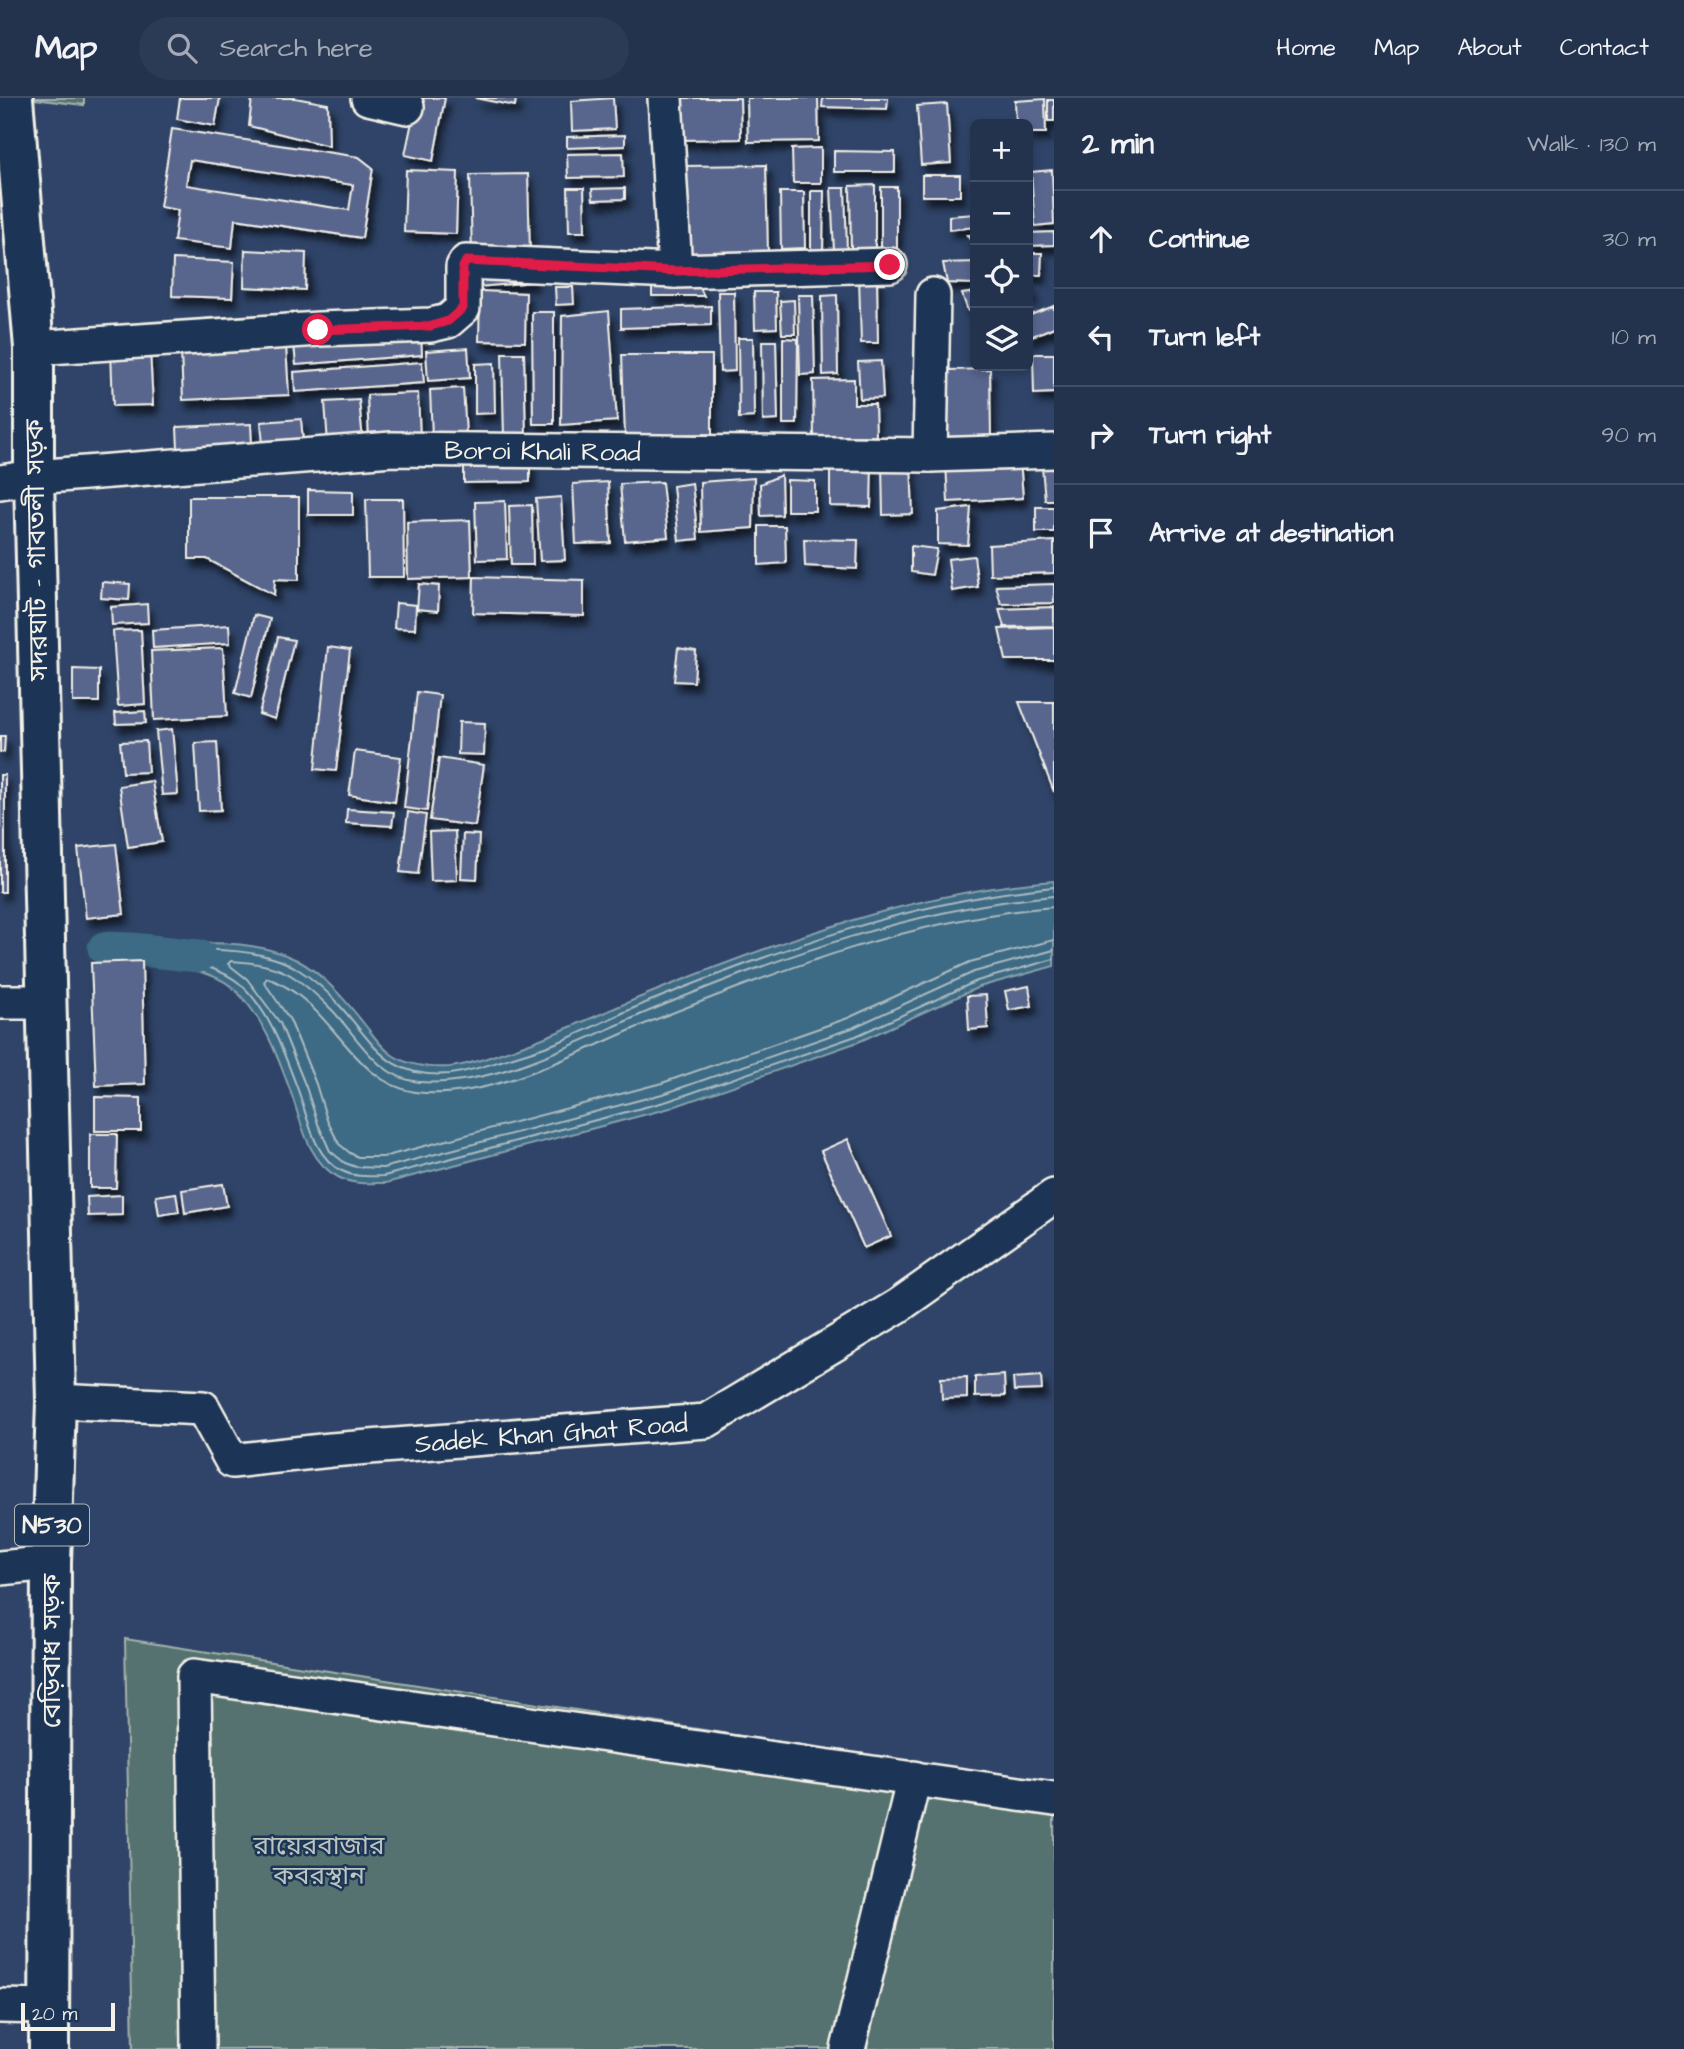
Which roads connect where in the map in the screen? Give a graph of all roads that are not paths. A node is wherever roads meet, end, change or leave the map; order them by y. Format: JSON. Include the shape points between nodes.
{"nodes":[{"id":1,"x":368,"y":98,"type":"edge"},
{"id":2,"x":665,"y":98,"type":"edge"},
{"id":3,"x":407,"y":107,"type":"dead end"},
{"id":4,"x":9,"y":114,"type":"edge"},
{"id":5,"x":890,"y":265,"type":"dead end"},
{"id":6,"x":675,"y":271,"type":"junction"},
{"id":7,"x":933,"y":295,"type":"dead end"},
{"id":8,"x":34,"y":348,"type":"junction"},
{"id":9,"x":1054,"y":451,"type":"edge"},
{"id":10,"x":930,"y":455,"type":"junction"},
{"id":11,"x":17,"y":479,"type":"edge"},
{"id":12,"x":0,"y":1002,"type":"edge"},
{"id":13,"x":47,"y":1002,"type":"junction"},
{"id":14,"x":1054,"y":1195,"type":"edge"},
{"id":15,"x":56,"y":1401,"type":"junction"},
{"id":16,"x":51,"y":1563,"type":"junction"},
{"id":17,"x":0,"y":1568,"type":"edge"},
{"id":18,"x":914,"y":1778,"type":"junction"},
{"id":19,"x":1054,"y":1799,"type":"edge"},
{"id":20,"x":0,"y":2006,"type":"edge"},
{"id":21,"x":50,"y":2007,"type":"junction"},
{"id":22,"x":49,"y":2049,"type":"edge"},
{"id":23,"x":198,"y":2049,"type":"edge"},
{"id":24,"x":848,"y":2049,"type":"edge"}],
"edges":[{"from":1,"to":3,"type":"street"},
{"from":2,"to":6,"type":"street"},
{"from":4,"to":8,"type":"highway","name":"সদরঘাট - গাবতলী সড়ক","number":"N530"},
{"from":5,"to":6,"type":"street"},
{"from":6,"to":8,"type":"street","via":[[466,261],[463,308],[448,321],[431,326]]},
{"from":7,"to":10,"type":"street"},
{"from":8,"to":11,"type":"highway","name":"সদরঘাট - গাবতলী সড়ক","number":"N530"},
{"from":9,"to":10,"type":"street","name":"Boroi Khali Road"},
{"from":10,"to":11,"type":"street","name":"Boroi Khali Road","via":[[392,449]]},
{"from":11,"to":13,"type":"highway","name":"সদরঘাট - গাবতলী সড়ক","number":"N530"},
{"from":12,"to":13,"type":"street"},
{"from":13,"to":15,"type":"highway","name":"বেড়িবাধ সড়ক","number":"N530"},
{"from":14,"to":15,"type":"street","name":"Sadek Khan Ghat Road","via":[[898,1306],[706,1421],[232,1461],[203,1408]]},
{"from":15,"to":16,"type":"highway","name":"বেড়িবাধ সড়ক","number":"N530"},
{"from":16,"to":17,"type":"street"},
{"from":16,"to":21,"type":"highway","name":"বেড়িবাধ সড়ক","number":"N530"},
{"from":18,"to":19,"type":"street"},
{"from":18,"to":23,"type":"street","via":[[194,1676]]},
{"from":18,"to":24,"type":"street"},
{"from":20,"to":21,"type":"street"},
{"from":21,"to":22,"type":"highway","name":"বেড়িবাধ সড়ক","number":"N530"}]}
